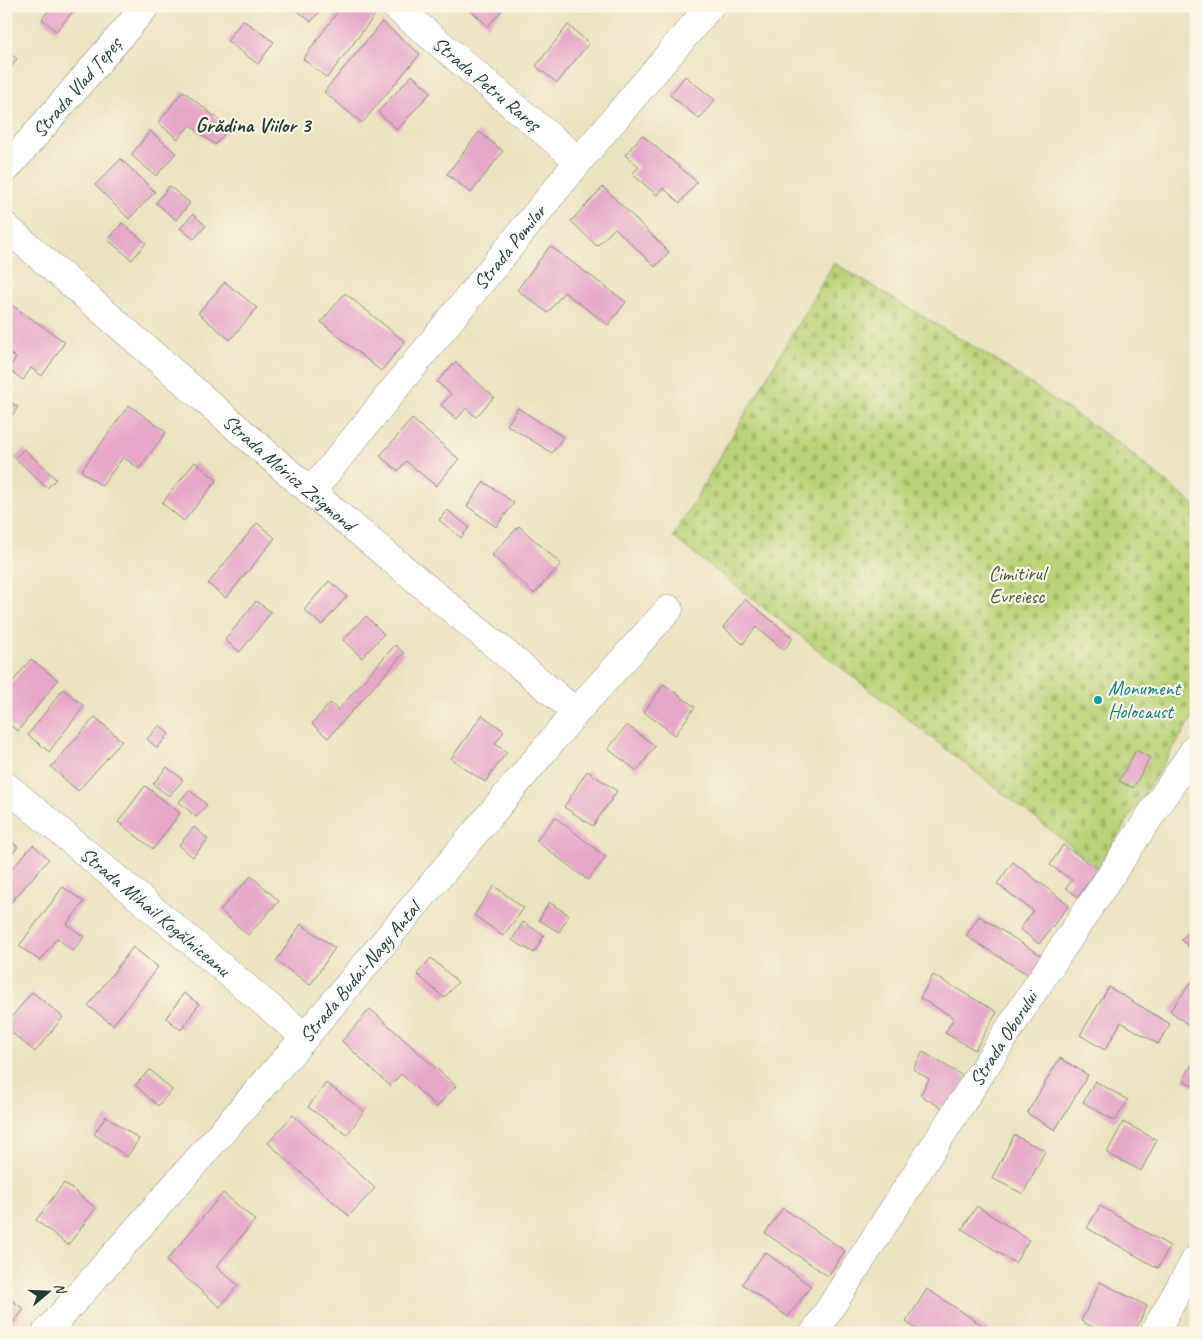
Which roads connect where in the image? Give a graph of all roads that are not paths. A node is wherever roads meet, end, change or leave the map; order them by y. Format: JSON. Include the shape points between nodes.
{"nodes":[{"id":1,"x":146,"y":6,"type":"edge"},
{"id":2,"x":395,"y":6,"type":"edge"},
{"id":3,"x":710,"y":6,"type":"edge"},
{"id":4,"x":579,"y":162,"type":"junction"},
{"id":5,"x":6,"y":169,"type":"edge"},
{"id":6,"x":6,"y":227,"type":"edge"},
{"id":7,"x":311,"y":492,"type":"junction"},
{"id":8,"x":669,"y":609,"type":"dead end"},
{"id":9,"x":576,"y":712,"type":"junction"},
{"id":10,"x":1196,"y":747,"type":"edge"},
{"id":11,"x":6,"y":786,"type":"edge"},
{"id":12,"x":305,"y":1037,"type":"junction"},
{"id":13,"x":1196,"y":1259,"type":"edge"},
{"id":14,"x":46,"y":1333,"type":"edge"},
{"id":15,"x":814,"y":1333,"type":"edge"},
{"id":16,"x":1154,"y":1333,"type":"edge"}],
"edges":[{"from":1,"to":5,"type":"street","name":"Strada Vlad Țepeș"},
{"from":2,"to":4,"type":"street","name":"Strada Petru Rareș"},
{"from":3,"to":4,"type":"street","name":"Strada Pomilor"},
{"from":4,"to":7,"type":"street","name":"Strada Pomilor"},
{"from":6,"to":7,"type":"street","name":"Strada Móricz Zsigmond"},
{"from":7,"to":9,"type":"street","name":"Strada Móricz Zsigmond"},
{"from":8,"to":9,"type":"street","name":"Strada Budai-Nagy Antal"},
{"from":9,"to":12,"type":"street","name":"Strada Budai-Nagy Antal"},
{"from":10,"to":15,"type":"street","name":"Strada Oborului","via":[[1029,998]]},
{"from":11,"to":12,"type":"street","name":"Strada Mihail Kogălniceanu"},
{"from":12,"to":14,"type":"street","name":"Strada Budai-Nagy Antal"},
{"from":13,"to":16,"type":"street"}]}
